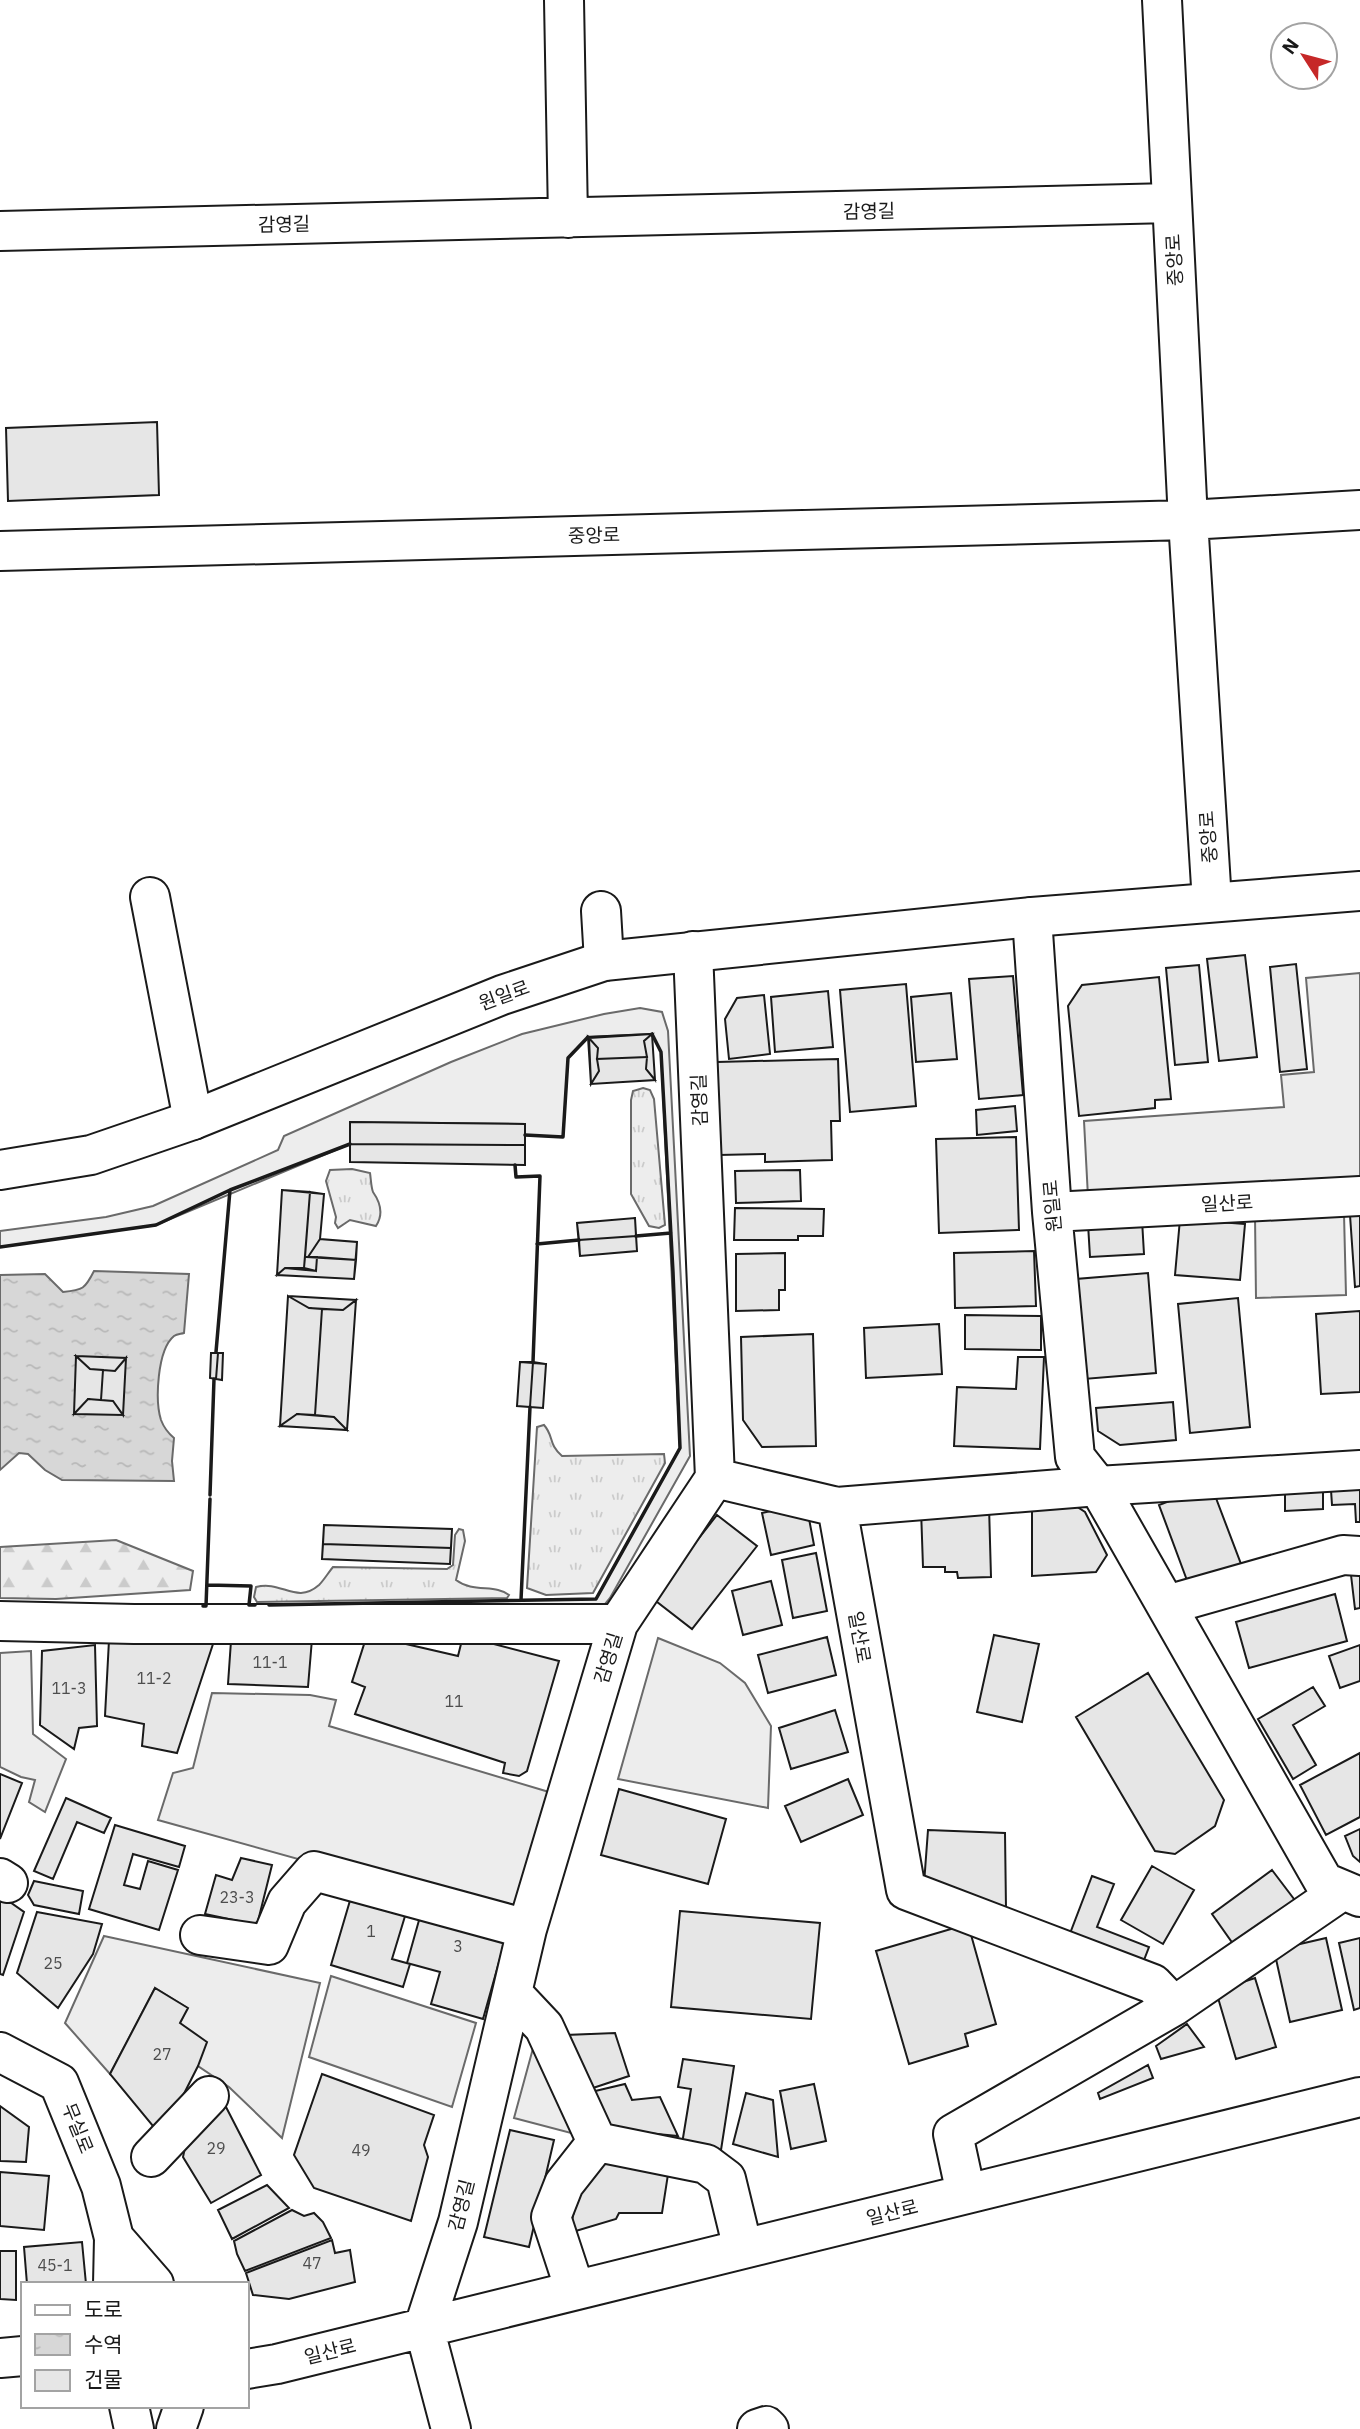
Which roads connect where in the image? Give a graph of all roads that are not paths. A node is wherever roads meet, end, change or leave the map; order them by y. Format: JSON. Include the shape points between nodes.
{"nodes":[{"id":1,"x":564,"y":0,"type":"edge"},
{"id":2,"x":1163,"y":0,"type":"edge"},
{"id":3,"x":1171,"y":203,"type":"junction"},
{"id":4,"x":568,"y":218,"type":"junction"},
{"id":5,"x":0,"y":231,"type":"edge"},
{"id":6,"x":1360,"y":510,"type":"edge"},
{"id":7,"x":1188,"y":520,"type":"junction"},
{"id":8,"x":0,"y":551,"type":"edge"},
{"id":9,"x":1360,"y":891,"type":"edge"},
{"id":10,"x":150,"y":897,"type":"dead end"},
{"id":11,"x":1212,"y":902,"type":"junction"},
{"id":12,"x":601,"y":911,"type":"dead end"},
{"id":13,"x":1032,"y":917,"type":"junction"},
{"id":14,"x":693,"y":951,"type":"junction"},
{"id":15,"x":604,"y":961,"type":"junction"},
{"id":16,"x":193,"y":1120,"type":"junction"},
{"id":17,"x":0,"y":1170,"type":"edge"},
{"id":18,"x":1360,"y":1196,"type":"edge"},
{"id":19,"x":1052,"y":1212,"type":"junction"},
{"id":20,"x":1360,"y":1470,"type":"edge"},
{"id":21,"x":715,"y":1478,"type":"junction"},
{"id":22,"x":1098,"y":1486,"type":"junction"},
{"id":23,"x":837,"y":1507,"type":"junction"},
{"id":24,"x":1360,"y":1556,"type":"edge"},
{"id":25,"x":1167,"y":1605,"type":"junction"},
{"id":26,"x":0,"y":1621,"type":"edge"},
{"id":27,"x":618,"y":1624,"type":"junction"},
{"id":28,"x":1352,"y":1894,"type":"edge"},
{"id":29,"x":527,"y":1929,"type":"junction"},
{"id":30,"x":200,"y":1935,"type":"dead end"},
{"id":31,"x":512,"y":1993,"type":"junction"},
{"id":32,"x":1174,"y":2006,"type":"junction"},
{"id":33,"x":0,"y":2052,"type":"edge"},
{"id":34,"x":209,"y":2096,"type":"dead end"},
{"id":35,"x":1360,"y":2097,"type":"edge"},
{"id":36,"x":597,"y":2143,"type":"junction"},
{"id":37,"x":151,"y":2157,"type":"dead end"},
{"id":38,"x":966,"y":2194,"type":"junction"},
{"id":39,"x":114,"y":2238,"type":"junction"},
{"id":40,"x":743,"y":2249,"type":"junction"},
{"id":41,"x":113,"y":2282,"type":"edge"},
{"id":42,"x":152,"y":2282,"type":"edge"},
{"id":43,"x":575,"y":2291,"type":"junction"},
{"id":44,"x":424,"y":2328,"type":"junction"},
{"id":45,"x":21,"y":2356,"type":"edge"},
{"id":46,"x":0,"y":2358,"type":"edge"},
{"id":47,"x":257,"y":2362,"type":"edge"},
{"id":48,"x":129,"y":2408,"type":"edge"},
{"id":49,"x":183,"y":2408,"type":"edge"},
{"id":50,"x":134,"y":2429,"type":"edge"},
{"id":51,"x":176,"y":2429,"type":"edge"},
{"id":52,"x":451,"y":2429,"type":"edge"},
{"id":53,"x":757,"y":2429,"type":"edge"},
{"id":54,"x":769,"y":2429,"type":"edge"}],
"edges":[{"from":1,"to":4,"type":"street"},
{"from":2,"to":3,"type":"street","name":"중앙로"},
{"from":3,"to":4,"type":"street","name":"감영길"},
{"from":3,"to":7,"type":"street","name":"중앙로"},
{"from":4,"to":5,"type":"street","name":"감영길"},
{"from":6,"to":7,"type":"street","name":"중앙로"},
{"from":7,"to":8,"type":"street","name":"중앙로"},
{"from":7,"to":11,"type":"street","name":"중앙로"},
{"from":9,"to":11,"type":"street","name":"원일로"},
{"from":10,"to":16,"type":"street"},
{"from":11,"to":13,"type":"street","name":"원일로"},
{"from":12,"to":15,"type":"street"},
{"from":13,"to":14,"type":"street","name":"원일로"},
{"from":13,"to":19,"type":"street","name":"원일로"},
{"from":14,"to":15,"type":"street","name":"원일로"},
{"from":14,"to":21,"type":"street","name":"감영길"},
{"from":15,"to":16,"type":"street","name":"원일로","via":[[502,995]]},
{"from":16,"to":17,"type":"street","name":"원일로","via":[[91,1155]]},
{"from":18,"to":19,"type":"street","name":"일산로"},
{"from":19,"to":22,"type":"street","name":"원일로","via":[[1075,1457]]},
{"from":20,"to":22,"type":"street"},
{"from":21,"to":23,"type":"street"},
{"from":21,"to":27,"type":"street","name":"감영길"},
{"from":22,"to":23,"type":"street"},
{"from":22,"to":25,"type":"street"},
{"from":23,"to":32,"type":"street","name":"일산로","via":[[906,1890],[1153,1984]]},
{"from":24,"to":25,"type":"street","via":[[1343,1555]]},
{"from":25,"to":28,"type":"street","via":[[1324,1882]]},
{"from":26,"to":27,"type":"street"},
{"from":27,"to":29,"type":"street","name":"감영길"},
{"from":28,"to":32,"type":"street"},
{"from":29,"to":30,"type":"street","via":[[314,1871],[287,1902],[270,1945]]},
{"from":29,"to":31,"type":"street","name":"감영길"},
{"from":31,"to":36,"type":"street","via":[[544,2027]]},
{"from":31,"to":44,"type":"street","name":"감영길","via":[[458,2222]]},
{"from":32,"to":38,"type":"street","via":[[953,2134]]},
{"from":33,"to":39,"type":"street","name":"무실로","via":[[59,2083],[101,2186]]},
{"from":34,"to":37,"type":"street"},
{"from":35,"to":38,"type":"street","name":"일산로"},
{"from":36,"to":40,"type":"street","via":[[706,2164],[726,2179]]},
{"from":36,"to":43,"type":"street","via":[[564,2184],[551,2217]]},
{"from":38,"to":40,"type":"street","name":"일산로"},
{"from":39,"to":41,"type":"street"},
{"from":39,"to":42,"type":"street"},
{"from":40,"to":43,"type":"street","name":"일산로"},
{"from":43,"to":44,"type":"street","name":"일산로"},
{"from":44,"to":47,"type":"street","name":"일산로"},
{"from":44,"to":52,"type":"street"},
{"from":45,"to":46,"type":"street"},
{"from":48,"to":50,"type":"street"},
{"from":49,"to":51,"type":"street"},
{"from":53,"to":54,"type":"street"}]}
